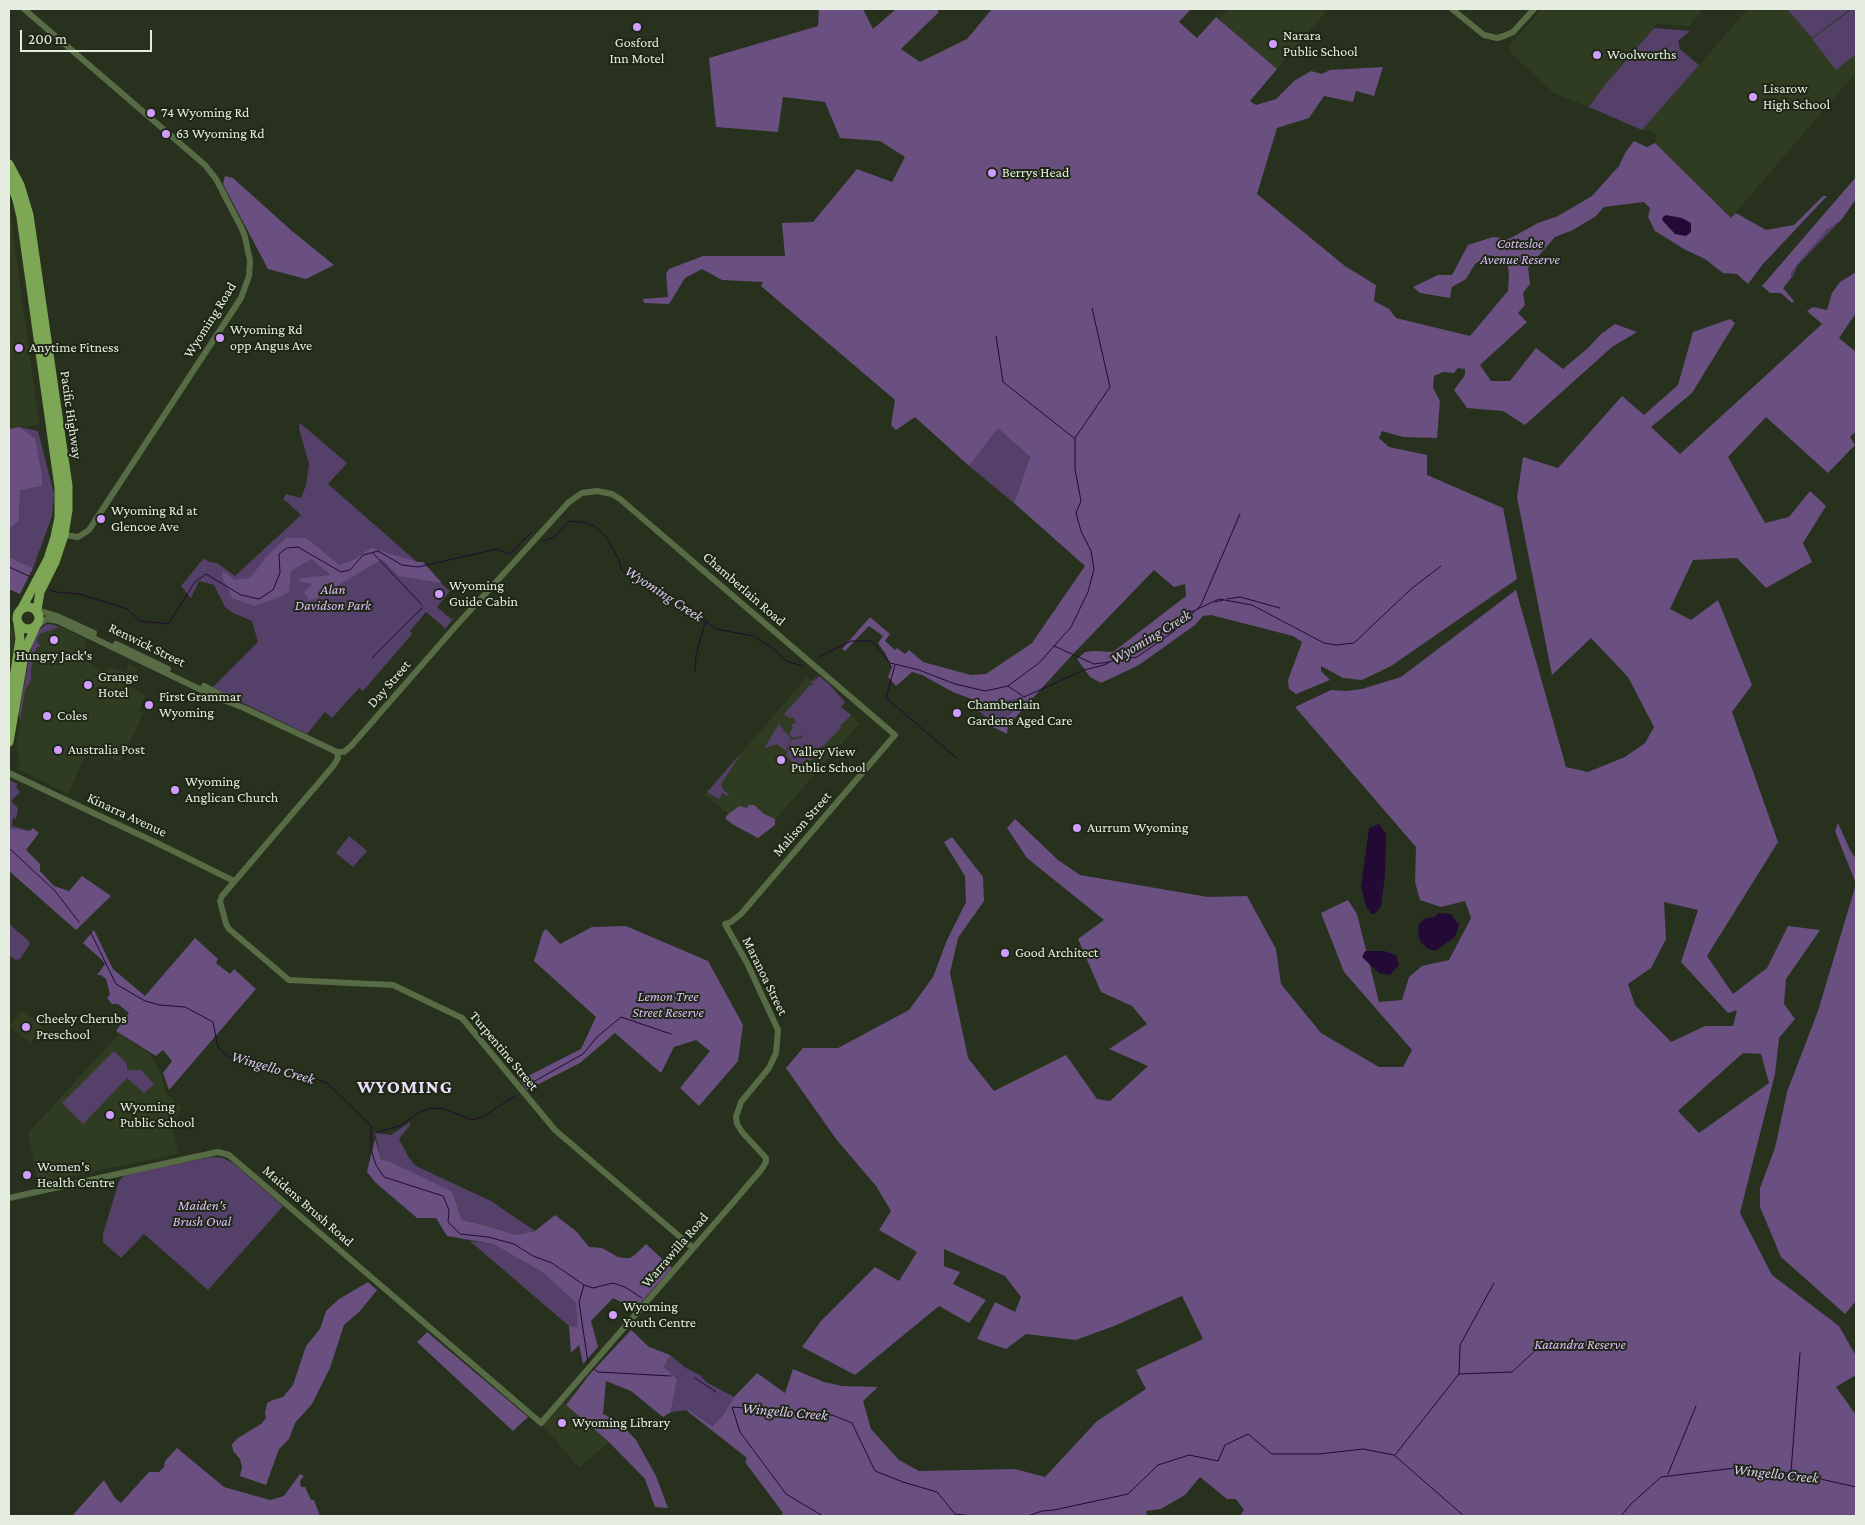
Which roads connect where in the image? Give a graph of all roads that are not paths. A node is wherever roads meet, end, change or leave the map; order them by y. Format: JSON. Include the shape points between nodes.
{"nodes":[{"id":1,"x":24,"y":9,"type":"edge"},
{"id":2,"x":1452,"y":9,"type":"edge"},
{"id":3,"x":1534,"y":9,"type":"edge"},
{"id":4,"x":9,"y":164,"type":"edge"},
{"id":5,"x":9,"y":178,"type":"edge"},
{"id":6,"x":569,"y":502,"type":"joint"},
{"id":7,"x":64,"y":535,"type":"junction"},
{"id":8,"x":50,"y":555,"type":"junction"},
{"id":9,"x":22,"y":608,"type":"junction"},
{"id":10,"x":37,"y":610,"type":"junction"},
{"id":11,"x":67,"y":620,"type":"junction"},
{"id":12,"x":18,"y":623,"type":"junction"},
{"id":13,"x":36,"y":626,"type":"junction"},
{"id":14,"x":82,"y":633,"type":"junction"},
{"id":15,"x":101,"y":637,"type":"junction"},
{"id":16,"x":136,"y":658,"type":"junction"},
{"id":17,"x":168,"y":669,"type":"junction"},
{"id":18,"x":194,"y":684,"type":"junction"},
{"id":19,"x":9,"y":710,"type":"edge"},
{"id":20,"x":895,"y":735,"type":"joint"},
{"id":21,"x":9,"y":742,"type":"edge"},
{"id":22,"x":337,"y":752,"type":"junction"},
{"id":23,"x":9,"y":773,"type":"edge"},
{"id":24,"x":234,"y":881,"type":"junction"},
{"id":25,"x":725,"y":924,"type":"joint"},
{"id":26,"x":767,"y":1160,"type":"joint"},
{"id":27,"x":9,"y":1198,"type":"edge"},
{"id":28,"x":693,"y":1248,"type":"junction"},
{"id":29,"x":541,"y":1423,"type":"joint"}],
"edges":[{"from":1,"to":7,"type":"street","name":"Wyoming Road","via":[[205,164],[242,229],[250,260],[249,276],[238,304],[89,530],[78,537]]},
{"from":2,"to":3,"type":"street","via":[[1484,35],[1500,38],[1513,32]]},
{"from":4,"to":7,"type":"main road","name":"Pacific Highway","via":[[22,192],[31,231],[68,486]]},
{"from":5,"to":8,"type":"main road","name":"Pacific Highway","via":[[22,217],[59,486],[58,527]]},
{"from":6,"to":20,"type":"street","name":"Chamberlain Road","via":[[592,491],[616,496]]},
{"from":6,"to":22,"type":"street","name":"Day Street","via":[[352,745],[344,752]]},
{"from":7,"to":8,"type":"main road"},
{"from":7,"to":10,"type":"main road","name":"Pacific Highway","via":[[55,562],[40,590]]},
{"from":8,"to":9,"type":"main road","name":"Pacific Highway"},
{"from":9,"to":10,"type":"main road","via":[[28,606]]},
{"from":9,"to":12,"type":"main road","via":[[17,616]]},
{"from":10,"to":11,"type":"street","name":"Renwick Street"},
{"from":10,"to":13,"type":"main road","via":[[40,618]]},
{"from":11,"to":14,"type":"street"},
{"from":11,"to":15,"type":"street","name":"Renwick Street"},
{"from":12,"to":13,"type":"main road","via":[[27,629]]},
{"from":12,"to":19,"type":"main road","via":[[20,639]]},
{"from":13,"to":14,"type":"street","name":"Renwick Street","via":[[51,620]]},
{"from":13,"to":21,"type":"main road","via":[[25,650]]},
{"from":14,"to":16,"type":"street","name":"Renwick Street"},
{"from":15,"to":16,"type":"street"},
{"from":15,"to":17,"type":"street","name":"Renwick Street"},
{"from":16,"to":17,"type":"street"},
{"from":16,"to":18,"type":"street","name":"Renwick Street"},
{"from":17,"to":18,"type":"street","name":"Renwick Street"},
{"from":18,"to":22,"type":"street","name":"Renwick Street"},
{"from":20,"to":25,"type":"street","name":"Malison Street","via":[[741,914]]},
{"from":22,"to":24,"type":"street","via":[[334,765]]},
{"from":23,"to":24,"type":"street","name":"Kinarra Avenue"},
{"from":24,"to":28,"type":"street","name":"Turpentine Street","via":[[220,902],[226,924],[286,978],[393,985],[462,1018],[555,1130]]},
{"from":25,"to":26,"type":"street","name":"Maranoa Street","via":[[778,1030],[776,1053],[769,1068],[741,1102],[736,1118],[742,1132]]},
{"from":26,"to":28,"type":"street","name":"Warrawilla Road"},
{"from":27,"to":29,"type":"street","name":"Maidens Brush Road","via":[[218,1152],[229,1155]]},
{"from":28,"to":29,"type":"street","name":"Warrawilla Road"}]}
